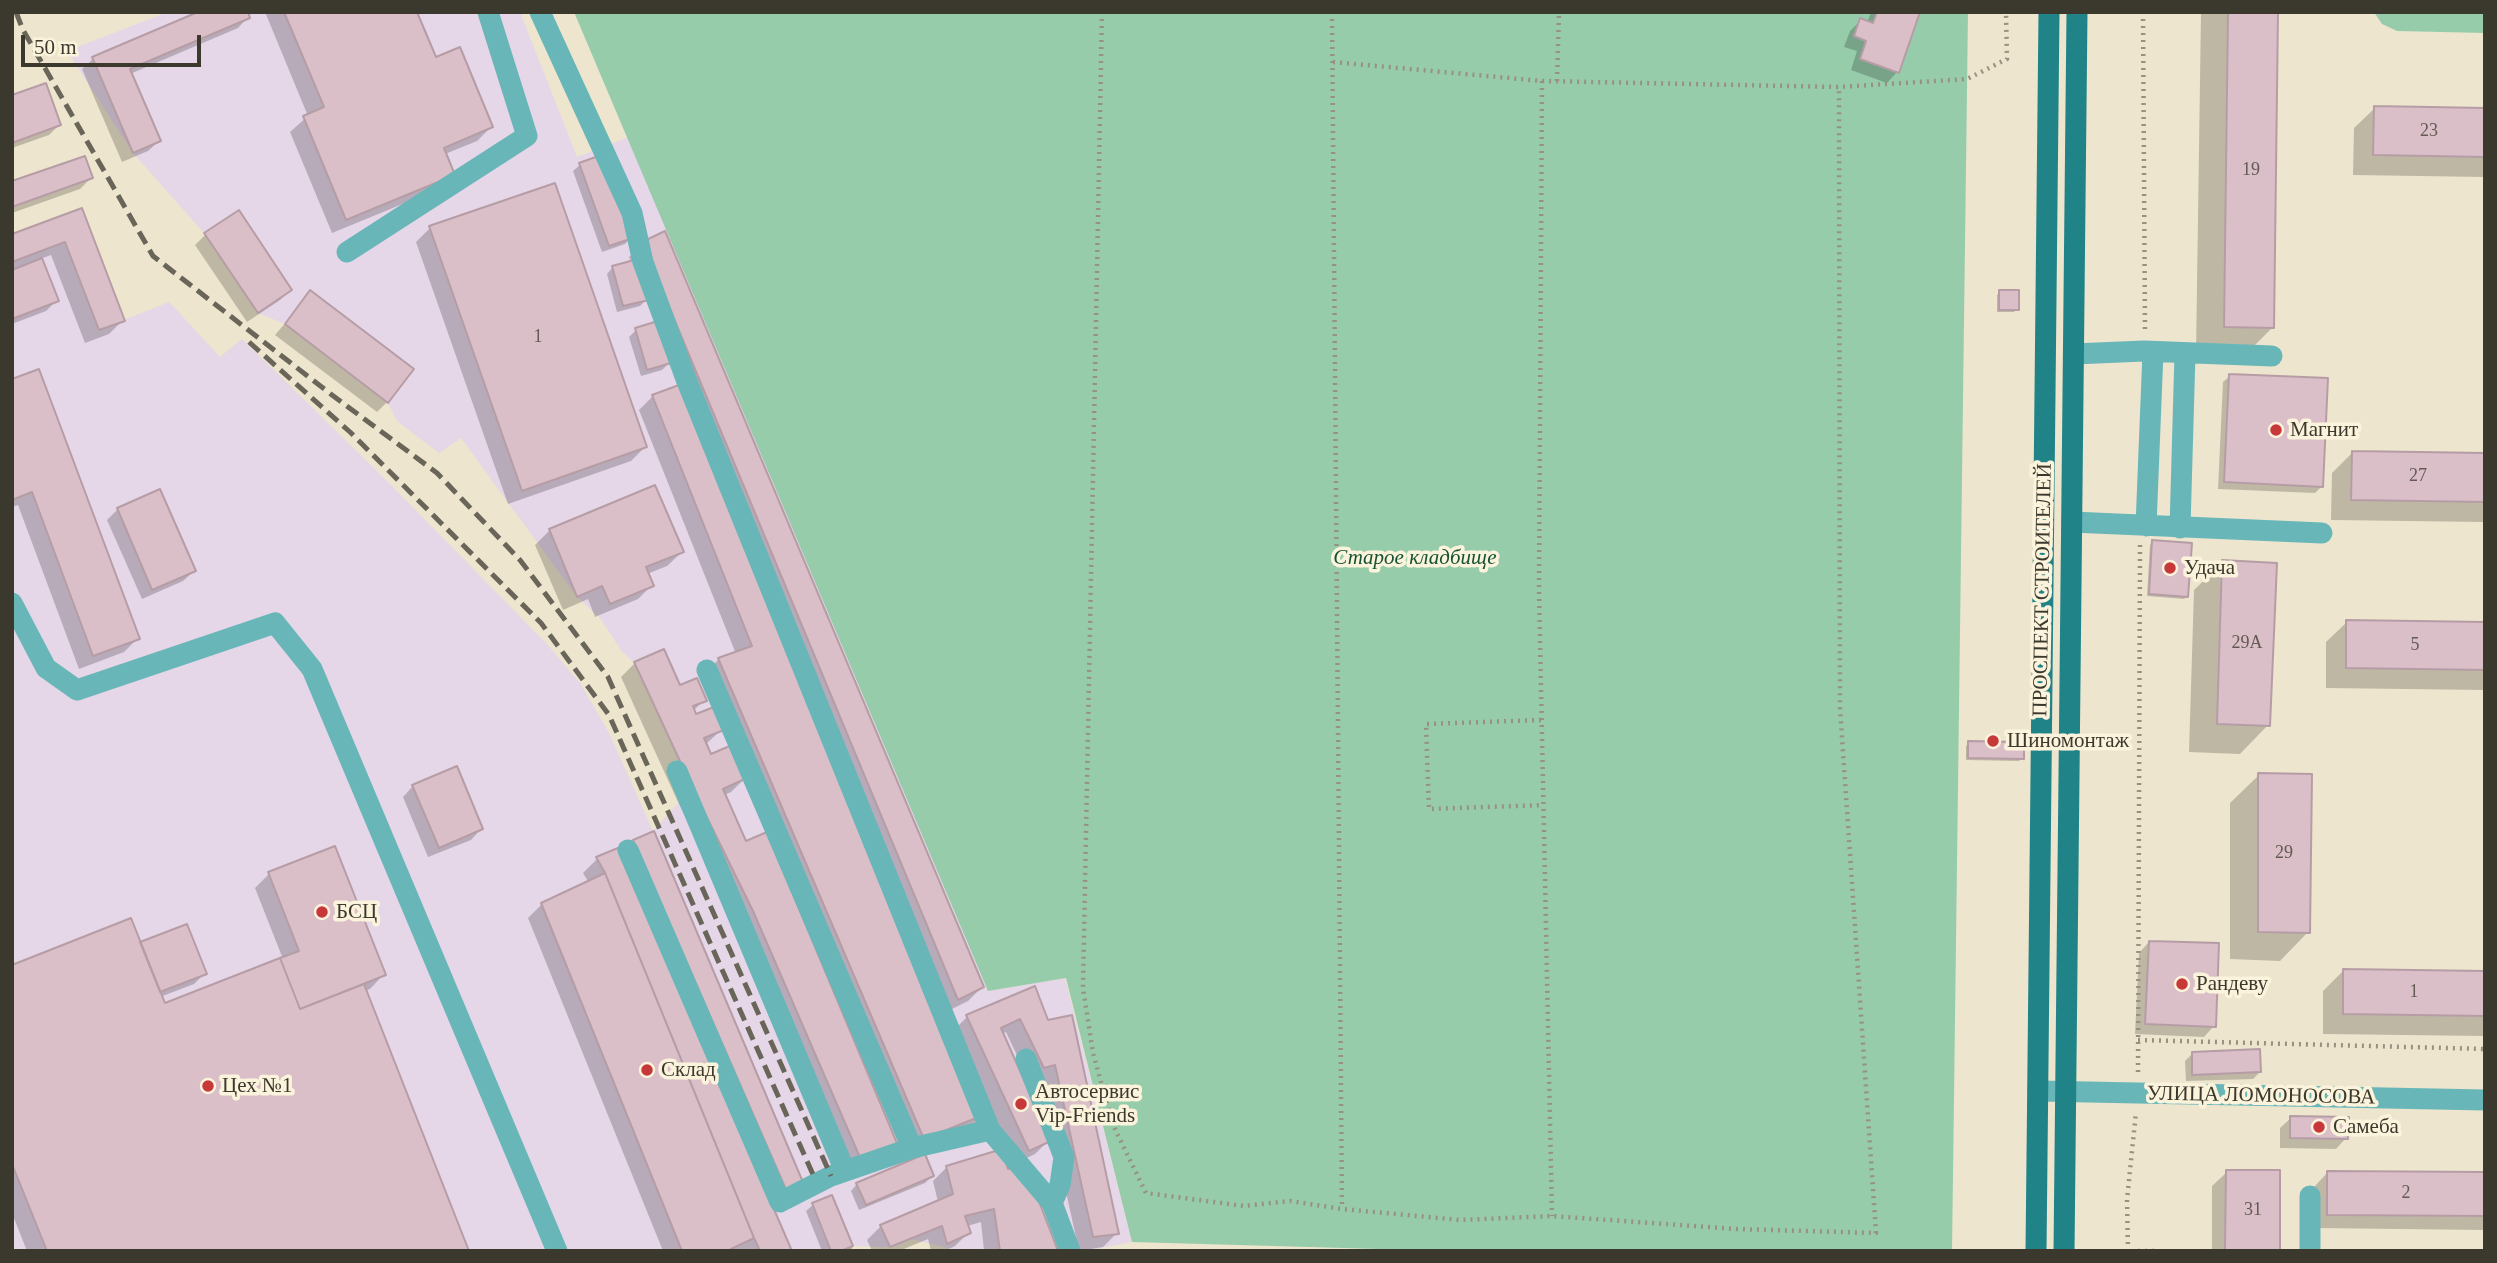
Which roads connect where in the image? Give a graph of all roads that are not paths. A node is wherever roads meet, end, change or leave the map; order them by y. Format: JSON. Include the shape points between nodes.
{"nodes":[{"id":1,"x":488,"y":12,"type":"edge"},
{"id":2,"x":540,"y":12,"type":"edge"},
{"id":3,"x":2049,"y":12,"type":"edge"},
{"id":4,"x":2077,"y":12,"type":"edge"},
{"id":5,"x":347,"y":252,"type":"dead end"},
{"id":6,"x":2148,"y":352,"type":"junction"},
{"id":7,"x":2185,"y":353,"type":"junction"},
{"id":8,"x":2074,"y":354,"type":"junction"},
{"id":9,"x":2272,"y":356,"type":"dead end"},
{"id":10,"x":2072,"y":522,"type":"junction"},
{"id":11,"x":2143,"y":526,"type":"junction"},
{"id":12,"x":2180,"y":527,"type":"junction"},
{"id":13,"x":2322,"y":533,"type":"dead end"},
{"id":14,"x":12,"y":603,"type":"edge"},
{"id":15,"x":707,"y":670,"type":"dead end"},
{"id":16,"x":677,"y":771,"type":"dead end"},
{"id":17,"x":628,"y":850,"type":"dead end"},
{"id":18,"x":1026,"y":1059,"type":"dead end"},
{"id":19,"x":2038,"y":1091,"type":"junction"},
{"id":20,"x":2066,"y":1092,"type":"junction"},
{"id":21,"x":2485,"y":1100,"type":"edge"},
{"id":22,"x":990,"y":1130,"type":"junction"},
{"id":23,"x":912,"y":1147,"type":"junction"},
{"id":24,"x":845,"y":1171,"type":"junction"},
{"id":25,"x":2310,"y":1196,"type":"dead end"},
{"id":26,"x":1052,"y":1203,"type":"junction"},
{"id":27,"x":557,"y":1251,"type":"edge"},
{"id":28,"x":1070,"y":1251,"type":"edge"},
{"id":29,"x":2036,"y":1251,"type":"edge"},
{"id":30,"x":2064,"y":1251,"type":"edge"},
{"id":31,"x":2310,"y":1251,"type":"edge"}],
"edges":[{"from":1,"to":5,"type":"street","via":[[527,136]]},
{"from":2,"to":22,"type":"street","via":[[632,213],[643,262],[686,379]]},
{"from":3,"to":19,"type":"main road","name":"ПРОСПЕКТ СТРОИТЕЛЕЙ"},
{"from":4,"to":8,"type":"main road","name":"ПРОСПЕКТ СТРОИТЕЛЕЙ"},
{"from":6,"to":7,"type":"street"},
{"from":6,"to":8,"type":"street"},
{"from":6,"to":11,"type":"street"},
{"from":7,"to":9,"type":"street"},
{"from":7,"to":12,"type":"street"},
{"from":8,"to":10,"type":"main road","name":"ПРОСПЕКТ СТРОИТЕЛЕЙ"},
{"from":10,"to":11,"type":"street"},
{"from":10,"to":20,"type":"main road","name":"ПРОСПЕКТ СТРОИТЕЛЕЙ"},
{"from":11,"to":12,"type":"street"},
{"from":12,"to":13,"type":"street"},
{"from":14,"to":27,"type":"street","via":[[46,668],[77,690],[275,623],[312,669]]},
{"from":15,"to":23,"type":"street"},
{"from":16,"to":24,"type":"street"},
{"from":17,"to":24,"type":"street","via":[[780,1202]]},
{"from":18,"to":26,"type":"street","via":[[1064,1157]]},
{"from":19,"to":20,"type":"street","name":"УЛИЦА ЛОМОНОСОВА"},
{"from":19,"to":29,"type":"main road","name":"ПРОСПЕКТ СТРОИТЕЛЕЙ"},
{"from":20,"to":21,"type":"street","name":"УЛИЦА ЛОМОНОСОВА"},
{"from":20,"to":30,"type":"main road","name":"ПРОСПЕКТ СТРОИТЕЛЕЙ"},
{"from":22,"to":23,"type":"street"},
{"from":22,"to":26,"type":"street"},
{"from":23,"to":24,"type":"street"},
{"from":25,"to":31,"type":"street"},
{"from":26,"to":28,"type":"street"}]}
